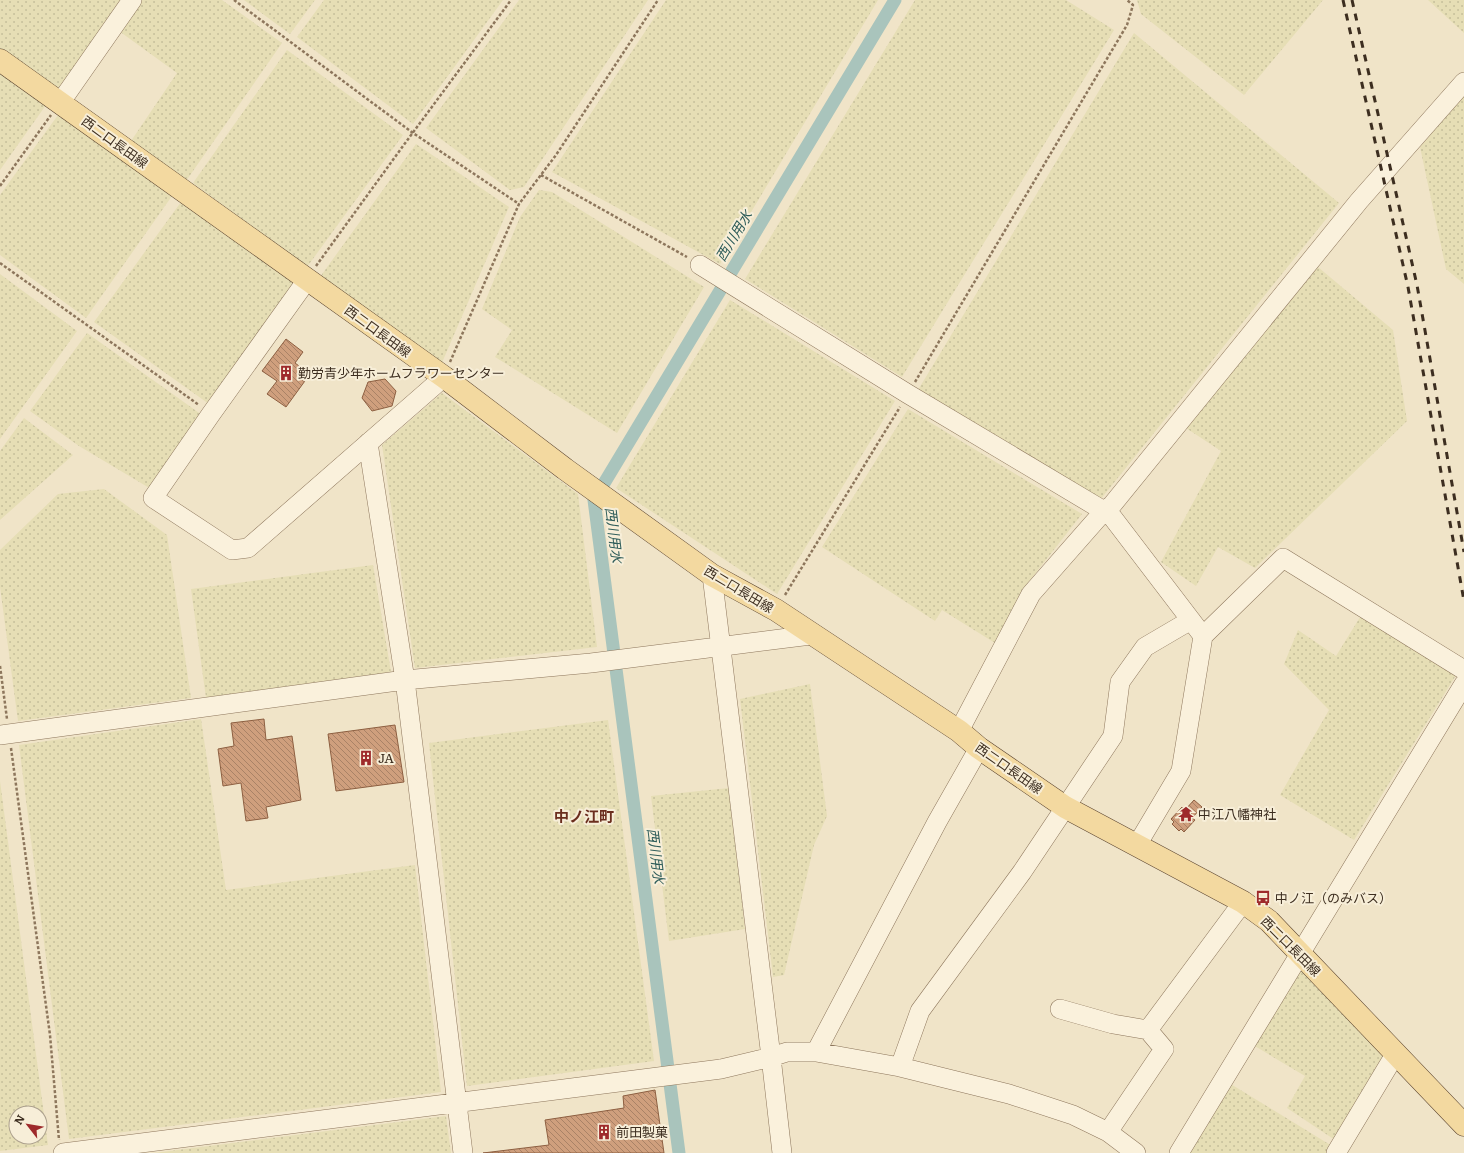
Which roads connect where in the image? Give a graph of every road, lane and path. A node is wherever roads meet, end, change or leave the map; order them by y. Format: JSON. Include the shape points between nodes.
{"nodes":[{"id":1,"x":132,"y":0,"type":"edge"},
{"id":2,"x":234,"y":0,"type":"edge"},
{"id":3,"x":510,"y":0,"type":"edge"},
{"id":4,"x":658,"y":0,"type":"edge"},
{"id":5,"x":1127,"y":0,"type":"edge"},
{"id":6,"x":0,"y":60,"type":"edge"},
{"id":7,"x":1464,"y":82,"type":"edge"},
{"id":8,"x":60,"y":103,"type":"junction"},
{"id":9,"x":413,"y":133,"type":"junction"},
{"id":10,"x":542,"y":175,"type":"junction"},
{"id":11,"x":0,"y":186,"type":"edge"},
{"id":12,"x":520,"y":204,"type":"junction"},
{"id":13,"x":0,"y":263,"type":"edge"},
{"id":14,"x":700,"y":264,"type":"joint"},
{"id":15,"x":307,"y":280,"type":"junction"},
{"id":16,"x":444,"y":377,"type":"junction"},
{"id":17,"x":908,"y":394,"type":"junction"},
{"id":18,"x":211,"y":414,"type":"junction"},
{"id":19,"x":368,"y":443,"type":"junction"},
{"id":20,"x":1104,"y":511,"type":"junction"},
{"id":21,"x":712,"y":574,"type":"junction"},
{"id":22,"x":776,"y":610,"type":"junction"},
{"id":23,"x":1191,"y":620,"type":"junction"},
{"id":24,"x":811,"y":635,"type":"junction"},
{"id":25,"x":1204,"y":636,"type":"junction"},
{"id":26,"x":720,"y":647,"type":"junction"},
{"id":27,"x":0,"y":666,"type":"edge"},
{"id":28,"x":1464,"y":670,"type":"edge"},
{"id":29,"x":405,"y":680,"type":"junction"},
{"id":30,"x":1464,"y":684,"type":"edge"},
{"id":31,"x":959,"y":731,"type":"junction"},
{"id":32,"x":5,"y":734,"type":"edge"},
{"id":33,"x":978,"y":748,"type":"junction"},
{"id":34,"x":1065,"y":807,"type":"junction"},
{"id":35,"x":1137,"y":845,"type":"junction"},
{"id":36,"x":1243,"y":902,"type":"junction"},
{"id":37,"x":1300,"y":954,"type":"junction"},
{"id":38,"x":1060,"y":1009,"type":"dead end"},
{"id":39,"x":1148,"y":1030,"type":"junction"},
{"id":40,"x":816,"y":1052,"type":"junction"},
{"id":41,"x":1396,"y":1053,"type":"junction"},
{"id":42,"x":779,"y":1054,"type":"junction"},
{"id":43,"x":900,"y":1067,"type":"junction"},
{"id":44,"x":456,"y":1103,"type":"junction"},
{"id":45,"x":1464,"y":1125,"type":"edge"},
{"id":46,"x":1108,"y":1132,"type":"junction"},
{"id":47,"x":61,"y":1149,"type":"edge"},
{"id":48,"x":463,"y":1153,"type":"edge"},
{"id":49,"x":782,"y":1153,"type":"edge"},
{"id":50,"x":1136,"y":1153,"type":"edge"},
{"id":51,"x":1179,"y":1153,"type":"edge"},
{"id":52,"x":1336,"y":1153,"type":"edge"}],
"edges":[{"from":1,"to":8,"type":"street"},
{"from":2,"to":9,"type":"path"},
{"from":3,"to":9,"type":"path"},
{"from":4,"to":10,"type":"path"},
{"from":5,"to":17,"type":"path","via":[[1133,5],[1127,25]]},
{"from":6,"to":8,"type":"main road","name":"西二口長田線"},
{"from":7,"to":20,"type":"street","via":[[1359,200]]},
{"from":8,"to":11,"type":"path"},
{"from":8,"to":15,"type":"main road","name":"西二口長田線"},
{"from":9,"to":12,"type":"path"},
{"from":9,"to":15,"type":"path"},
{"from":10,"to":12,"type":"path"},
{"from":10,"to":14,"type":"path"},
{"from":12,"to":16,"type":"path"},
{"from":13,"to":18,"type":"path"},
{"from":14,"to":17,"type":"street"},
{"from":15,"to":16,"type":"main road","name":"西二口長田線"},
{"from":15,"to":18,"type":"street"},
{"from":16,"to":19,"type":"street"},
{"from":16,"to":21,"type":"main road","name":"西二口長田線","via":[[565,469]]},
{"from":17,"to":20,"type":"street"},
{"from":17,"to":22,"type":"path"},
{"from":18,"to":19,"type":"street","via":[[153,498],[232,550],[248,548]]},
{"from":19,"to":29,"type":"street"},
{"from":20,"to":23,"type":"street","via":[[1113,518]]},
{"from":20,"to":31,"type":"street","via":[[1031,594]]},
{"from":21,"to":22,"type":"main road","name":"西二口長田線"},
{"from":21,"to":26,"type":"street"},
{"from":22,"to":24,"type":"main road","name":"西二口長田線"},
{"from":23,"to":25,"type":"street"},
{"from":23,"to":34,"type":"street","via":[[1146,647],[1120,682],[1113,736]]},
{"from":24,"to":26,"type":"street"},
{"from":24,"to":31,"type":"main road","name":"西二口長田線"},
{"from":25,"to":28,"type":"street","via":[[1283,558]]},
{"from":25,"to":35,"type":"street","via":[[1181,771]]},
{"from":26,"to":29,"type":"street","via":[[591,663]]},
{"from":26,"to":42,"type":"street"},
{"from":27,"to":32,"type":"path"},
{"from":29,"to":32,"type":"street"},
{"from":29,"to":44,"type":"street"},
{"from":30,"to":37,"type":"street"},
{"from":31,"to":33,"type":"main road","name":"西二口長田線"},
{"from":32,"to":47,"type":"path","via":[[50,1035]]},
{"from":33,"to":34,"type":"main road","name":"西二口長田線"},
{"from":33,"to":40,"type":"street"},
{"from":34,"to":35,"type":"main road","name":"西二口長田線"},
{"from":34,"to":43,"type":"street","via":[[1022,872],[920,1011]]},
{"from":35,"to":36,"type":"main road","name":"西二口長田線"},
{"from":36,"to":37,"type":"main road","name":"西二口長田線","via":[[1269,921]]},
{"from":36,"to":39,"type":"street"},
{"from":37,"to":41,"type":"main road","name":"西二口長田線"},
{"from":37,"to":51,"type":"street"},
{"from":38,"to":39,"type":"street","via":[[1113,1024]]},
{"from":39,"to":46,"type":"street","via":[[1164,1049]]},
{"from":40,"to":42,"type":"street"},
{"from":40,"to":43,"type":"street"},
{"from":41,"to":45,"type":"main road","name":"西二口長田線"},
{"from":41,"to":52,"type":"street"},
{"from":42,"to":44,"type":"street","via":[[722,1069]]},
{"from":42,"to":49,"type":"street"},
{"from":43,"to":46,"type":"street","via":[[1009,1094],[1073,1115]]},
{"from":44,"to":47,"type":"street"},
{"from":44,"to":48,"type":"street"},
{"from":46,"to":50,"type":"street"}]}
